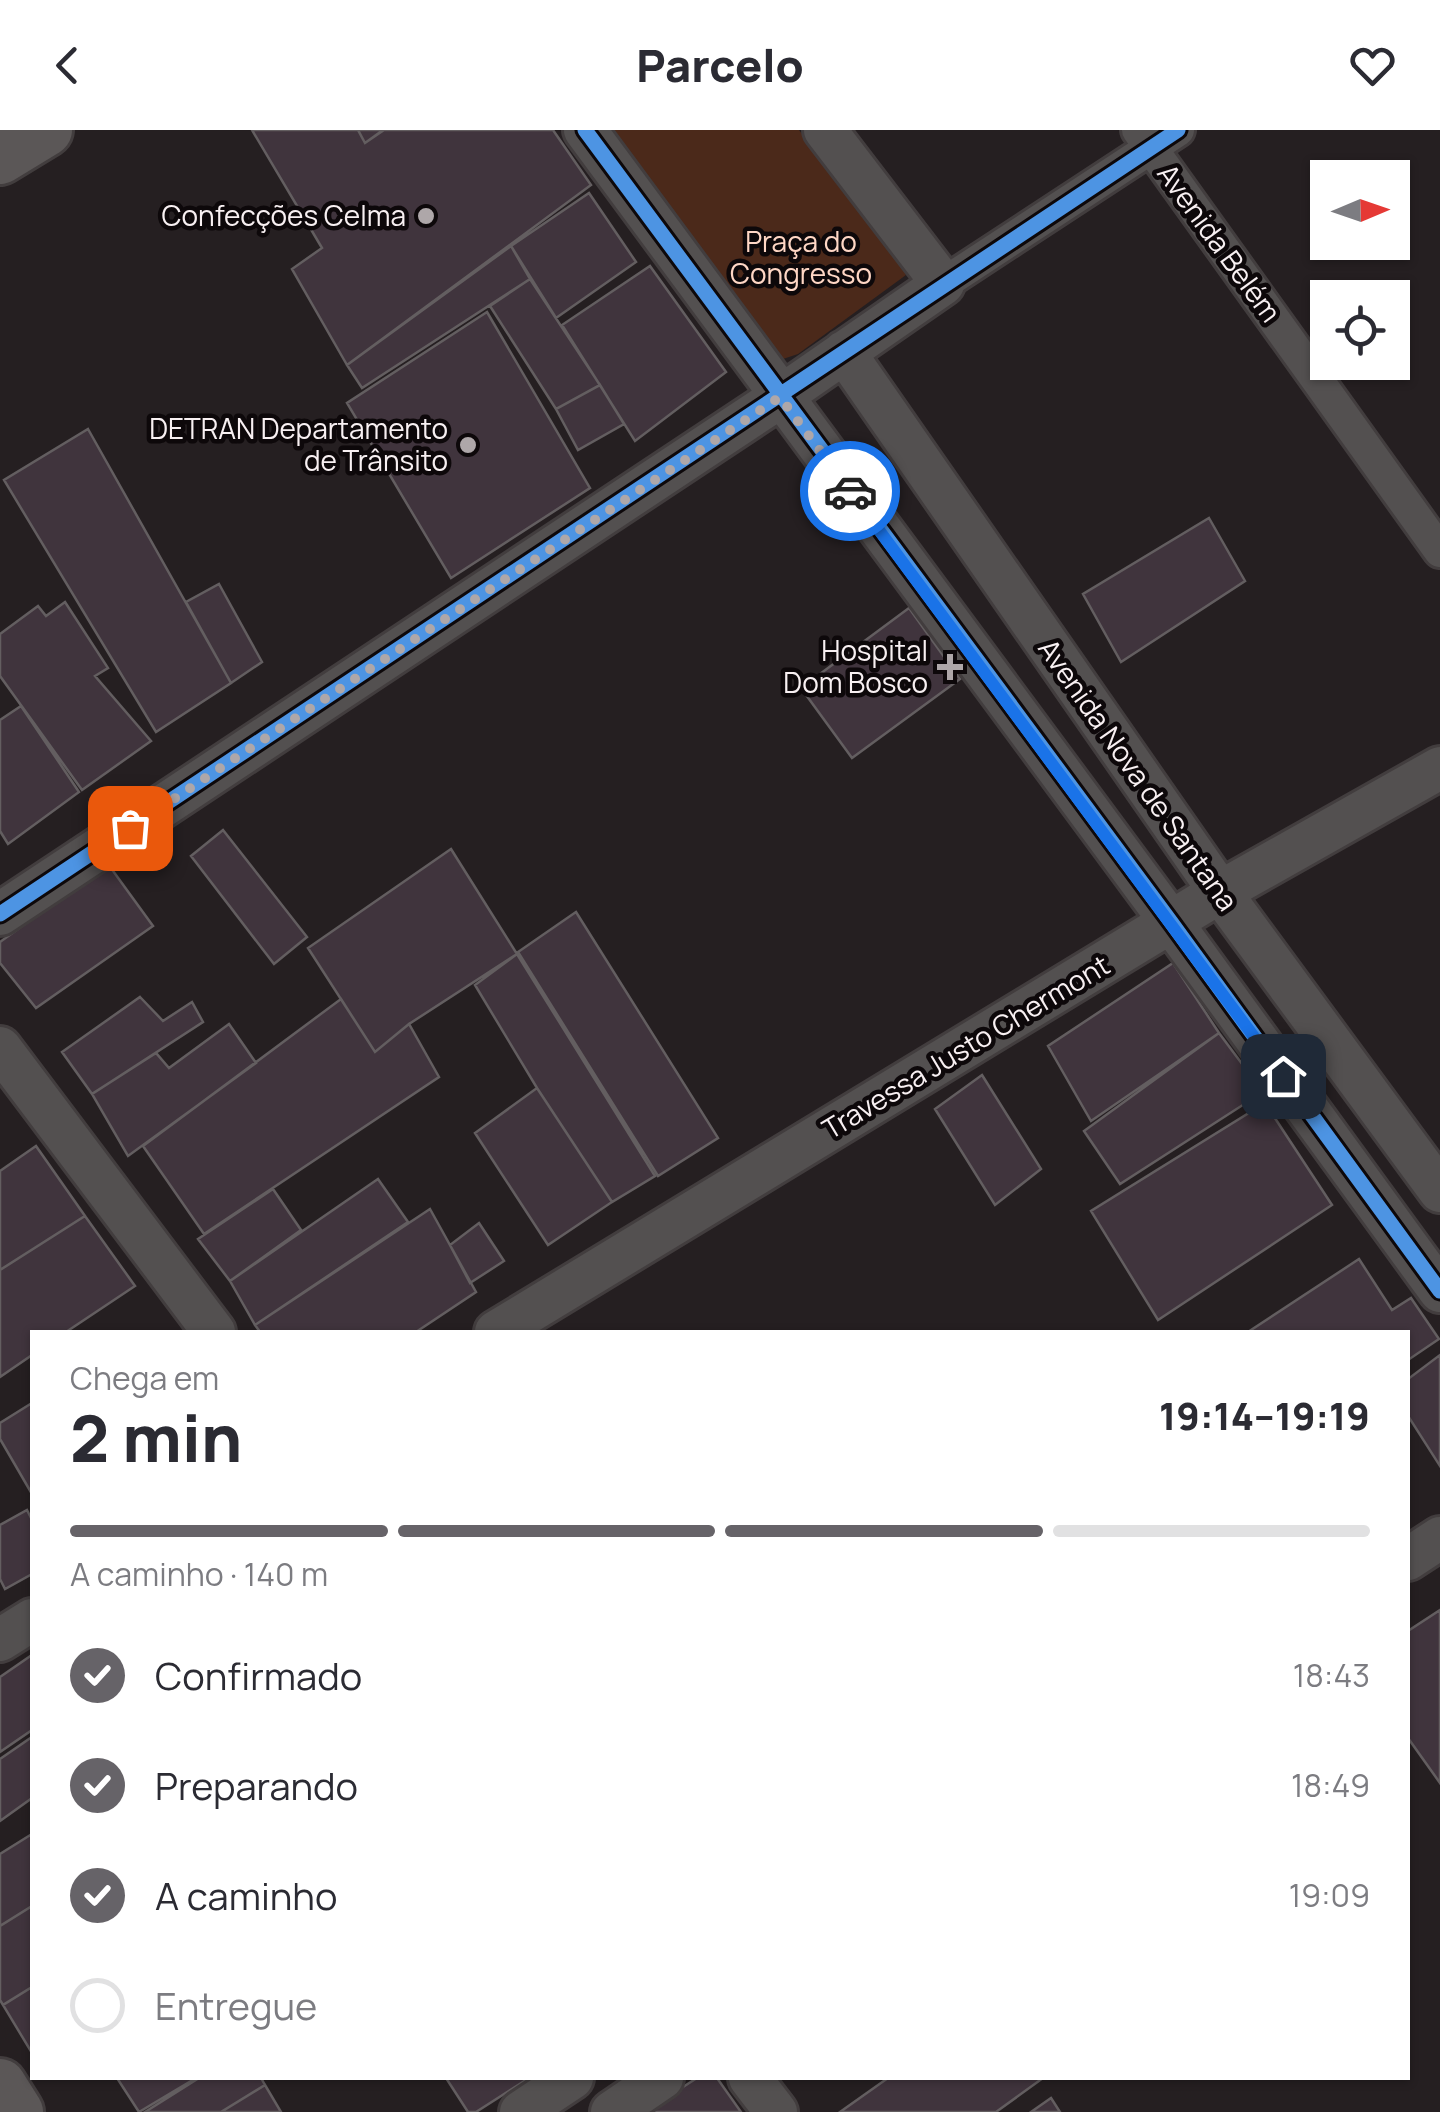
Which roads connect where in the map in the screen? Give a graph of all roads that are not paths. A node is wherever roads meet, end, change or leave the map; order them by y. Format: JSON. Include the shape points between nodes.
{"nodes":[{"id":1,"x":46,"y":130,"type":"edge"},
{"id":2,"x":585,"y":130,"type":"edge"},
{"id":3,"x":825,"y":130,"type":"edge"},
{"id":4,"x":1156,"y":136,"type":"edge"},
{"id":5,"x":0,"y":158,"type":"edge"},
{"id":6,"x":943,"y":284,"type":"junction"},
{"id":7,"x":844,"y":352,"type":"junction"},
{"id":8,"x":780,"y":397,"type":"junction"},
{"id":9,"x":1440,"y":551,"type":"edge"},
{"id":10,"x":998,"y":574,"type":"junction"},
{"id":11,"x":942,"y":614,"type":"junction"},
{"id":12,"x":1440,"y":768,"type":"edge"},
{"id":13,"x":1220,"y":892,"type":"junction"},
{"id":14,"x":0,"y":914,"type":"edge"},
{"id":15,"x":1171,"y":922,"type":"junction"},
{"id":16,"x":0,"y":1048,"type":"edge"},
{"id":17,"x":1440,"y":1191,"type":"edge"},
{"id":18,"x":1440,"y":1292,"type":"edge"},
{"id":19,"x":212,"y":1330,"type":"edge"},
{"id":20,"x":499,"y":1330,"type":"edge"},
{"id":21,"x":1440,"y":1538,"type":"edge"},
{"id":22,"x":1410,"y":1558,"type":"edge"},
{"id":23,"x":30,"y":1621,"type":"edge"},
{"id":24,"x":0,"y":1640,"type":"edge"},
{"id":25,"x":569,"y":2080,"type":"edge"},
{"id":26,"x":659,"y":2080,"type":"edge"},
{"id":27,"x":752,"y":2080,"type":"edge"},
{"id":28,"x":0,"y":2085,"type":"edge"},
{"id":29,"x":17,"y":2112,"type":"edge"},
{"id":30,"x":521,"y":2112,"type":"edge"},
{"id":31,"x":612,"y":2112,"type":"edge"},
{"id":32,"x":776,"y":2112,"type":"edge"}],
"edges":[{"from":1,"to":5,"type":"main road"},
{"from":2,"to":8,"type":"street","name":"Avenida Nova de Santana"},
{"from":3,"to":6,"type":"street"},
{"from":4,"to":6,"type":"street"},
{"from":4,"to":9,"type":"street","name":"Avenida Belém"},
{"from":6,"to":7,"type":"street"},
{"from":7,"to":8,"type":"street"},
{"from":7,"to":10,"type":"street","name":"Avenida Nova de Santana"},
{"from":8,"to":11,"type":"street","name":"Avenida Nova de Santana"},
{"from":8,"to":14,"type":"street"},
{"from":10,"to":11,"type":"street"},
{"from":10,"to":13,"type":"street","name":"Avenida Nova de Santana"},
{"from":11,"to":15,"type":"street","name":"Avenida Nova de Santana"},
{"from":12,"to":13,"type":"street","name":"Travessa Justo Chermont"},
{"from":13,"to":15,"type":"street","name":"Travessa Justo Chermont"},
{"from":13,"to":17,"type":"street","name":"Avenida Nova de Santana"},
{"from":15,"to":18,"type":"street","name":"Avenida Nova de Santana"},
{"from":15,"to":20,"type":"street","name":"Travessa Justo Chermont"},
{"from":16,"to":19,"type":"street"},
{"from":21,"to":22,"type":"street"},
{"from":23,"to":24,"type":"street"},
{"from":25,"to":30,"type":"street"},
{"from":26,"to":31,"type":"street"},
{"from":27,"to":32,"type":"street"},
{"from":28,"to":29,"type":"main road"}]}
